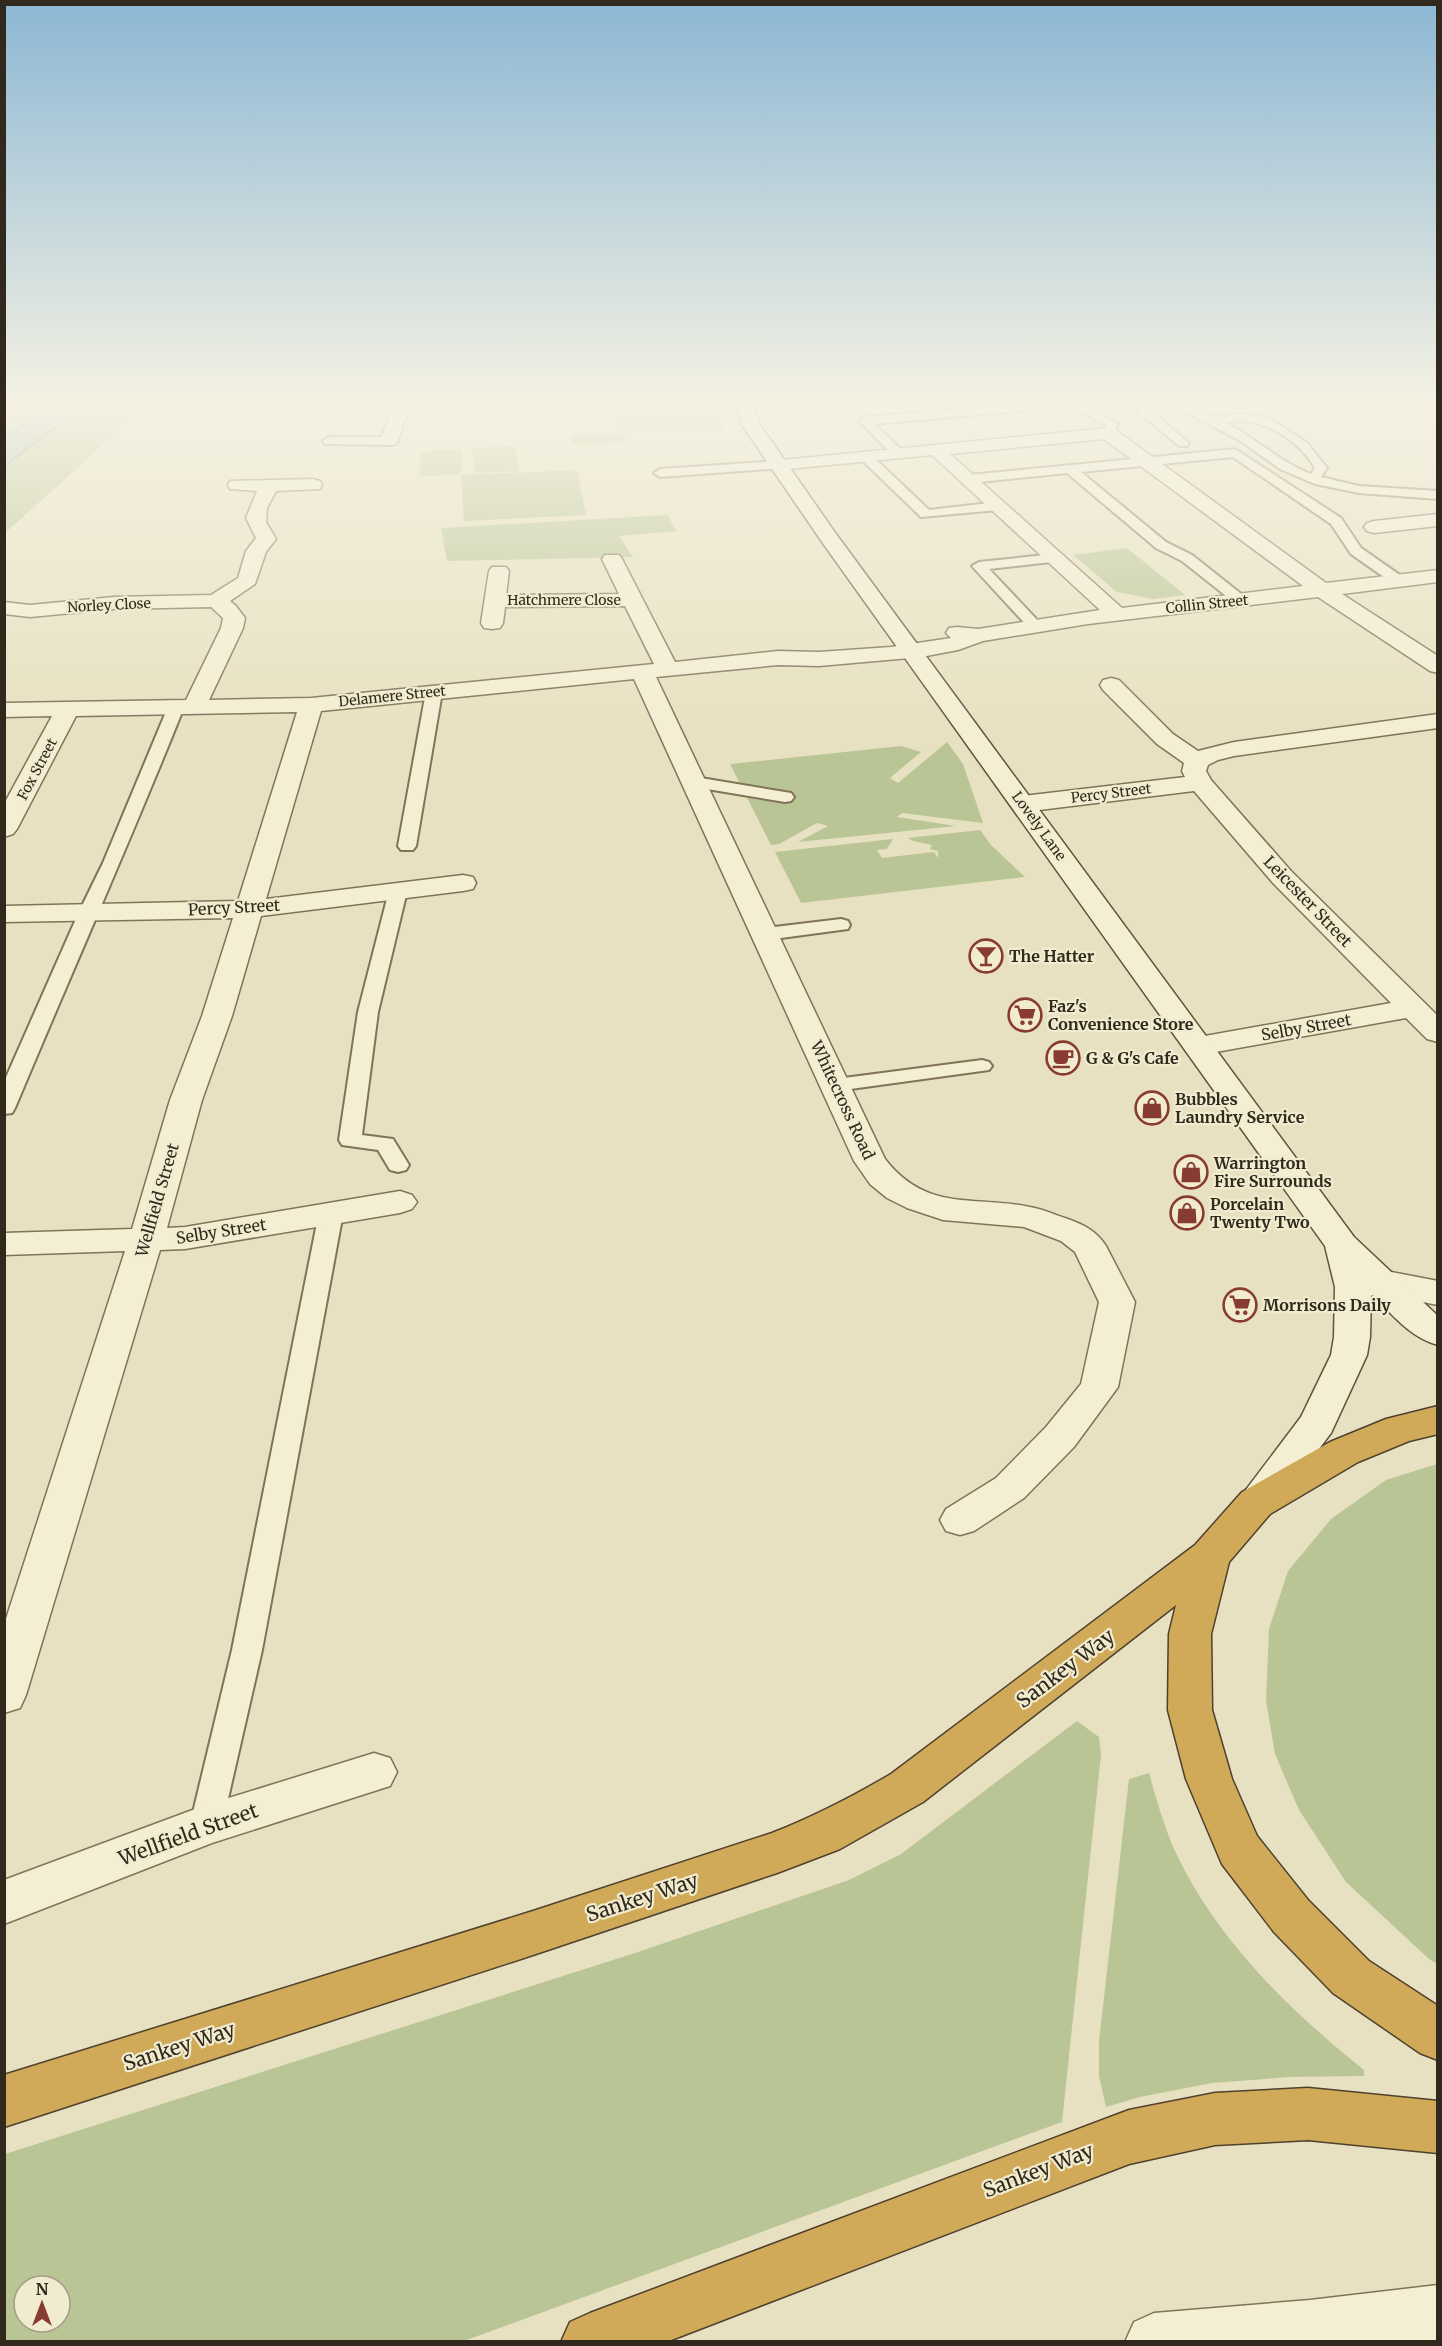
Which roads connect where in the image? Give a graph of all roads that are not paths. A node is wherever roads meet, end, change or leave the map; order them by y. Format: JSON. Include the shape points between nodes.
{"nodes":[{"id":1,"x":257,"y":513,"type":"edge"},
{"id":2,"x":813,"y":513,"type":"edge"},
{"id":3,"x":1005,"y":513,"type":"edge"},
{"id":4,"x":1123,"y":513,"type":"edge"},
{"id":5,"x":1217,"y":513,"type":"edge"},
{"id":6,"x":1325,"y":513,"type":"edge"},
{"id":7,"x":1437,"y":520,"type":"edge"},
{"id":8,"x":1374,"y":527,"type":"dead end"},
{"id":9,"x":1055,"y":558,"type":"junction"},
{"id":10,"x":612,"y":559,"type":"dead end"},
{"id":11,"x":499,"y":571,"type":"dead end"},
{"id":12,"x":1437,"y":576,"type":"edge"},
{"id":13,"x":1400,"y":581,"type":"junction"},
{"id":14,"x":1322,"y":590,"type":"junction"},
{"id":15,"x":633,"y":600,"type":"junction"},
{"id":16,"x":1240,"y":600,"type":"junction"},
{"id":17,"x":214,"y":601,"type":"junction"},
{"id":18,"x":495,"y":601,"type":"junction"},
{"id":19,"x":4,"y":608,"type":"edge"},
{"id":20,"x":1117,"y":614,"type":"junction"},
{"id":21,"x":492,"y":623,"type":"dead end"},
{"id":22,"x":1035,"y":626,"type":"junction"},
{"id":23,"x":907,"y":646,"type":"junction"},
{"id":24,"x":1437,"y":666,"type":"edge"},
{"id":25,"x":654,"y":669,"type":"junction"},
{"id":26,"x":1112,"y":685,"type":"dead end"},
{"id":27,"x":434,"y":692,"type":"junction"},
{"id":28,"x":310,"y":705,"type":"junction"},
{"id":29,"x":185,"y":707,"type":"junction"},
{"id":30,"x":68,"y":709,"type":"junction"},
{"id":31,"x":4,"y":710,"type":"edge"},
{"id":32,"x":1437,"y":721,"type":"edge"},
{"id":33,"x":1198,"y":772,"type":"junction"},
{"id":34,"x":695,"y":782,"type":"junction"},
{"id":35,"x":785,"y":797,"type":"dead end"},
{"id":36,"x":1023,"y":804,"type":"junction"},
{"id":37,"x":4,"y":829,"type":"edge"},
{"id":38,"x":407,"y":846,"type":"dead end"},
{"id":39,"x":463,"y":883,"type":"dead end"},
{"id":40,"x":399,"y":891,"type":"junction"},
{"id":41,"x":249,"y":909,"type":"junction"},
{"id":42,"x":88,"y":912,"type":"junction"},
{"id":43,"x":4,"y":914,"type":"edge"},
{"id":44,"x":842,"y":925,"type":"dead end"},
{"id":45,"x":766,"y":934,"type":"junction"},
{"id":46,"x":1412,"y":1008,"type":"junction"},
{"id":47,"x":1437,"y":1033,"type":"edge"},
{"id":48,"x":1199,"y":1046,"type":"junction"},
{"id":49,"x":982,"y":1066,"type":"dead end"},
{"id":50,"x":836,"y":1085,"type":"junction"},
{"id":51,"x":4,"y":1108,"type":"edge"},
{"id":52,"x":398,"y":1166,"type":"dead end"},
{"id":53,"x":400,"y":1202,"type":"dead end"},
{"id":54,"x":331,"y":1213,"type":"junction"},
{"id":55,"x":146,"y":1240,"type":"junction"},
{"id":56,"x":4,"y":1244,"type":"edge"},
{"id":57,"x":1367,"y":1285,"type":"junction"},
{"id":58,"x":1437,"y":1293,"type":"edge"},
{"id":59,"x":1437,"y":1333,"type":"edge"},
{"id":60,"x":1437,"y":1420,"type":"edge"},
{"id":61,"x":1256,"y":1503,"type":"junction"},
{"id":62,"x":960,"y":1520,"type":"dead end"},
{"id":63,"x":1210,"y":1556,"type":"junction"},
{"id":64,"x":4,"y":1695,"type":"edge"},
{"id":65,"x":374,"y":1772,"type":"dead end"},
{"id":66,"x":206,"y":1825,"type":"junction"},
{"id":67,"x":4,"y":1902,"type":"edge"},
{"id":68,"x":1437,"y":2037,"type":"edge"},
{"id":69,"x":4,"y":2101,"type":"edge"},
{"id":70,"x":1437,"y":2127,"type":"edge"},
{"id":71,"x":1437,"y":2313,"type":"edge"},
{"id":72,"x":1312,"y":2335,"type":"edge"},
{"id":73,"x":590,"y":2342,"type":"edge"},
{"id":74,"x":1154,"y":2342,"type":"edge"}],
"edges":[{"from":1,"to":17,"type":"street","name":"Norley Close","via":[[256,523],[266,539],[256,551],[248,580]]},
{"from":2,"to":23,"type":"street","name":"Lovely Lane"},
{"from":3,"to":9,"type":"street"},
{"from":4,"to":16,"type":"lane"},
{"from":5,"to":14,"type":"street"},
{"from":6,"to":13,"type":"lane","via":[[1336,521],[1356,550]]},
{"from":7,"to":8,"type":"street"},
{"from":9,"to":20,"type":"street"},
{"from":9,"to":22,"type":"lane","via":[[979,566]]},
{"from":10,"to":15,"type":"street","name":"Hatchmere Close"},
{"from":11,"to":18,"type":"street","name":"Hatchmere Close"},
{"from":12,"to":13,"type":"street","name":"Collin Street"},
{"from":13,"to":14,"type":"street","name":"Collin Street"},
{"from":14,"to":16,"type":"street","name":"Collin Street"},
{"from":14,"to":24,"type":"street"},
{"from":15,"to":18,"type":"street","name":"Hatchmere Close"},
{"from":15,"to":25,"type":"street","name":"Hatchmere Close"},
{"from":16,"to":20,"type":"street","name":"Collin Street"},
{"from":17,"to":19,"type":"street","name":"Norley Close","via":[[114,603],[30,611]]},
{"from":17,"to":29,"type":"street","via":[[229,610],[234,618],[232,628]]},
{"from":18,"to":21,"type":"street","name":"Hatchmere Close"},
{"from":20,"to":22,"type":"street","name":"Collin Street"},
{"from":22,"to":23,"type":"street","name":"Collin Street","via":[[978,635],[962,642]]},
{"from":23,"to":25,"type":"street","name":"Delamere Street","via":[[801,661],[778,658]]},
{"from":23,"to":36,"type":"street","name":"Lovely Lane"},
{"from":25,"to":27,"type":"street","name":"Delamere Street"},
{"from":25,"to":34,"type":"street","name":"Whitecross Road"},
{"from":26,"to":33,"type":"street","name":"Leicester Street"},
{"from":27,"to":28,"type":"street","name":"Delamere Street"},
{"from":27,"to":38,"type":"lane"},
{"from":28,"to":29,"type":"street","name":"Delamere Street"},
{"from":28,"to":41,"type":"street","name":"Wellfield Street"},
{"from":29,"to":30,"type":"street","name":"Delamere Street"},
{"from":29,"to":42,"type":"lane"},
{"from":30,"to":31,"type":"street","name":"Delamere Street"},
{"from":30,"to":37,"type":"street","name":"Fox Street"},
{"from":32,"to":33,"type":"street","via":[[1210,754]]},
{"from":33,"to":36,"type":"street","name":"Percy Street"},
{"from":33,"to":46,"type":"street","name":"Leicester Street","via":[[1282,877]]},
{"from":34,"to":35,"type":"lane"},
{"from":34,"to":45,"type":"street","name":"Whitecross Road"},
{"from":36,"to":48,"type":"street","name":"Lovely Lane"},
{"from":39,"to":40,"type":"street","name":"Percy Street"},
{"from":40,"to":41,"type":"street","name":"Percy Street"},
{"from":40,"to":52,"type":"lane","via":[[368,1012],[350,1140],[385,1144]]},
{"from":41,"to":42,"type":"street","name":"Percy Street"},
{"from":41,"to":55,"type":"street","name":"Wellfield Street","via":[[186,1100]]},
{"from":42,"to":43,"type":"street","name":"Percy Street"},
{"from":42,"to":51,"type":"lane"},
{"from":44,"to":45,"type":"lane"},
{"from":45,"to":50,"type":"street","name":"Whitecross Road"},
{"from":46,"to":47,"type":"street","name":"Leicester Street"},
{"from":46,"to":48,"type":"street","name":"Selby Street"},
{"from":48,"to":57,"type":"street","name":"Lovely Lane"},
{"from":49,"to":50,"type":"lane"},
{"from":50,"to":62,"type":"street","name":"Whitecross Road","via":[[870,1161],[898,1191],[943,1209],[1028,1217],[1073,1233],[1089,1245],[1117,1302],[1100,1387],[1060,1437],[1010,1488]]},
{"from":53,"to":54,"type":"street","name":"Selby Street"},
{"from":54,"to":55,"type":"street","name":"Selby Street","via":[[185,1238]]},
{"from":54,"to":66,"type":"lane","via":[[245,1661]]},
{"from":55,"to":56,"type":"street","name":"Selby Street"},
{"from":55,"to":64,"type":"street","name":"Wellfield Street"},
{"from":57,"to":58,"type":"street"},
{"from":57,"to":59,"type":"street"},
{"from":57,"to":61,"type":"street","name":"Lovely Lane","via":[[1349,1355],[1317,1422]]},
{"from":60,"to":61,"type":"highway","name":"Sankey Way","via":[[1400,1429],[1344,1452]]},
{"from":61,"to":63,"type":"highway","name":"Sankey Way"},
{"from":63,"to":68,"type":"highway","via":[[1190,1634],[1190,1710],[1209,1779],[1239,1849],[1291,1916],[1351,1977]]},
{"from":63,"to":69,"type":"highway","name":"Sankey Way","via":[[907,1788],[823,1834],[533,1934]]},
{"from":65,"to":66,"type":"street","name":"Wellfield Street"},
{"from":66,"to":67,"type":"street","name":"Wellfield Street"},
{"from":70,"to":73,"type":"highway","name":"Sankey Way","via":[[1308,2114],[1215,2119],[1129,2137]]},
{"from":71,"to":72,"type":"street"},
{"from":72,"to":74,"type":"street"}]}
